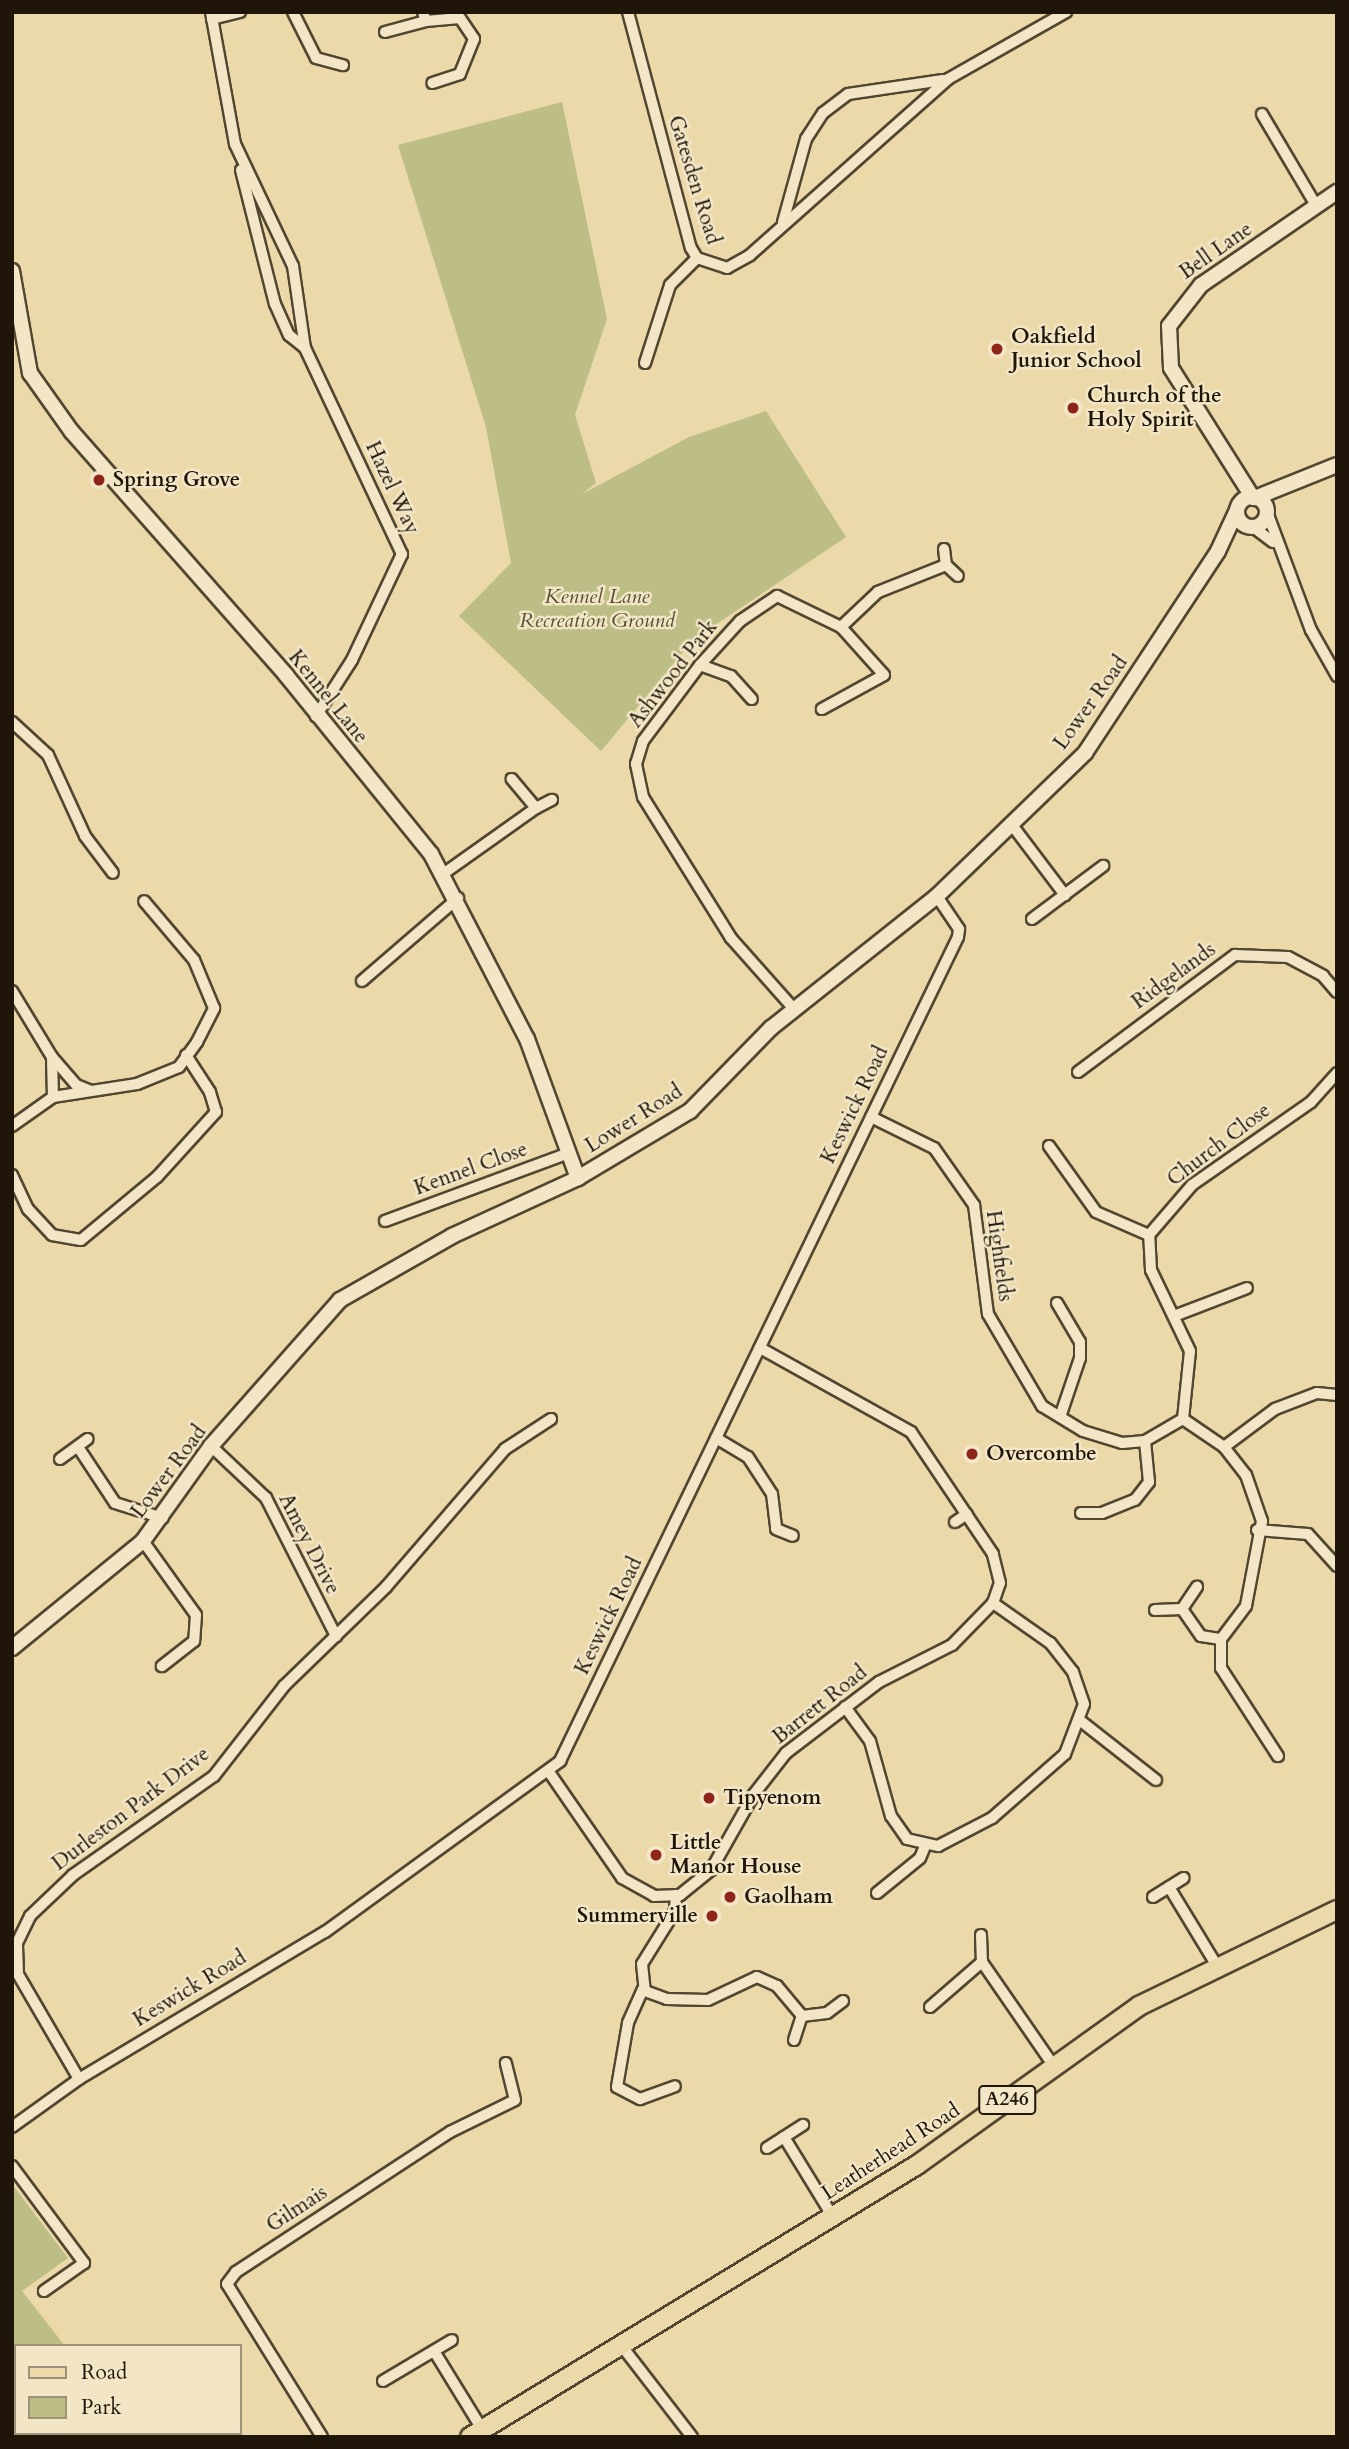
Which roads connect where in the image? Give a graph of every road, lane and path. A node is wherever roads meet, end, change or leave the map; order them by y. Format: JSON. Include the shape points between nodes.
{"nodes":[{"id":1,"x":240,"y":12,"type":"edge"},
{"id":2,"x":293,"y":12,"type":"edge"},
{"id":3,"x":628,"y":12,"type":"edge"},
{"id":4,"x":1066,"y":12,"type":"edge"},
{"id":5,"x":211,"y":15,"type":"edge"},
{"id":6,"x":424,"y":17,"type":"edge"},
{"id":7,"x":385,"y":32,"type":"dead end"},
{"id":8,"x":343,"y":65,"type":"dead end"},
{"id":9,"x":948,"y":79,"type":"junction"},
{"id":10,"x":432,"y":83,"type":"dead end"},
{"id":11,"x":1262,"y":114,"type":"dead end"},
{"id":12,"x":235,"y":144,"type":"junction"},
{"id":13,"x":1337,"y":192,"type":"edge"},
{"id":14,"x":1317,"y":207,"type":"junction"},
{"id":15,"x":783,"y":222,"type":"junction"},
{"id":16,"x":697,"y":258,"type":"junction"},
{"id":17,"x":12,"y":271,"type":"edge"},
{"id":18,"x":13,"y":295,"type":"edge"},
{"id":19,"x":305,"y":348,"type":"junction"},
{"id":20,"x":645,"y":363,"type":"dead end"},
{"id":21,"x":1337,"y":465,"type":"edge"},
{"id":22,"x":1237,"y":481,"type":"junction"},
{"id":23,"x":1285,"y":484,"type":"junction"},
{"id":24,"x":1254,"y":498,"type":"junction"},
{"id":25,"x":1238,"y":508,"type":"junction"},
{"id":26,"x":1267,"y":511,"type":"junction"},
{"id":27,"x":1252,"y":527,"type":"junction"},
{"id":28,"x":1275,"y":544,"type":"junction"},
{"id":29,"x":944,"y":549,"type":"dead end"},
{"id":30,"x":1218,"y":551,"type":"junction"},
{"id":31,"x":946,"y":565,"type":"junction"},
{"id":32,"x":958,"y":576,"type":"dead end"},
{"id":33,"x":841,"y":627,"type":"junction"},
{"id":34,"x":700,"y":665,"type":"junction"},
{"id":35,"x":1337,"y":676,"type":"edge"},
{"id":36,"x":752,"y":699,"type":"dead end"},
{"id":37,"x":821,"y":709,"type":"dead end"},
{"id":38,"x":316,"y":716,"type":"junction"},
{"id":39,"x":12,"y":722,"type":"edge"},
{"id":40,"x":512,"y":779,"type":"dead end"},
{"id":41,"x":552,"y":800,"type":"dead end"},
{"id":42,"x":536,"y":807,"type":"junction"},
{"id":43,"x":1012,"y":825,"type":"junction"},
{"id":44,"x":1103,"y":866,"type":"dead end"},
{"id":45,"x":113,"y":873,"type":"dead end"},
{"id":46,"x":443,"y":874,"type":"junction"},
{"id":47,"x":1065,"y":895,"type":"junction"},
{"id":48,"x":937,"y":896,"type":"junction"},
{"id":49,"x":458,"y":898,"type":"junction"},
{"id":50,"x":144,"y":901,"type":"dead end"},
{"id":51,"x":1032,"y":919,"type":"dead end"},
{"id":52,"x":362,"y":981,"type":"dead end"},
{"id":53,"x":12,"y":991,"type":"edge"},
{"id":54,"x":1337,"y":992,"type":"edge"},
{"id":55,"x":794,"y":1009,"type":"junction"},
{"id":56,"x":186,"y":1055,"type":"junction"},
{"id":57,"x":52,"y":1057,"type":"junction"},
{"id":58,"x":1078,"y":1072,"type":"dead end"},
{"id":59,"x":1337,"y":1073,"type":"edge"},
{"id":60,"x":94,"y":1092,"type":"junction"},
{"id":61,"x":53,"y":1097,"type":"junction"},
{"id":62,"x":871,"y":1117,"type":"junction"},
{"id":63,"x":12,"y":1126,"type":"edge"},
{"id":64,"x":1049,"y":1146,"type":"dead end"},
{"id":65,"x":569,"y":1153,"type":"junction"},
{"id":66,"x":12,"y":1175,"type":"edge"},
{"id":67,"x":578,"y":1178,"type":"junction"},
{"id":68,"x":385,"y":1221,"type":"dead end"},
{"id":69,"x":1149,"y":1235,"type":"junction"},
{"id":70,"x":1247,"y":1288,"type":"dead end"},
{"id":71,"x":1057,"y":1303,"type":"dead end"},
{"id":72,"x":1174,"y":1316,"type":"junction"},
{"id":73,"x":760,"y":1348,"type":"junction"},
{"id":74,"x":1337,"y":1395,"type":"edge"},
{"id":75,"x":1060,"y":1417,"type":"junction"},
{"id":76,"x":551,"y":1419,"type":"dead end"},
{"id":77,"x":1184,"y":1419,"type":"junction"},
{"id":78,"x":716,"y":1438,"type":"junction"},
{"id":79,"x":1145,"y":1441,"type":"junction"},
{"id":80,"x":211,"y":1446,"type":"junction"},
{"id":81,"x":1224,"y":1447,"type":"junction"},
{"id":82,"x":60,"y":1459,"type":"dead end"},
{"id":83,"x":1081,"y":1513,"type":"dead end"},
{"id":84,"x":967,"y":1514,"type":"junction"},
{"id":85,"x":163,"y":1517,"type":"junction"},
{"id":86,"x":955,"y":1522,"type":"dead end"},
{"id":87,"x":1257,"y":1530,"type":"junction"},
{"id":88,"x":793,"y":1536,"type":"dead end"},
{"id":89,"x":143,"y":1541,"type":"junction"},
{"id":90,"x":1337,"y":1566,"type":"edge"},
{"id":91,"x":1197,"y":1587,"type":"dead end"},
{"id":92,"x":993,"y":1603,"type":"junction"},
{"id":93,"x":1182,"y":1609,"type":"junction"},
{"id":94,"x":1155,"y":1610,"type":"dead end"},
{"id":95,"x":336,"y":1636,"type":"junction"},
{"id":96,"x":1221,"y":1639,"type":"junction"},
{"id":97,"x":12,"y":1648,"type":"edge"},
{"id":98,"x":162,"y":1665,"type":"dead end"},
{"id":99,"x":845,"y":1707,"type":"junction"},
{"id":100,"x":1082,"y":1722,"type":"junction"},
{"id":101,"x":1278,"y":1756,"type":"dead end"},
{"id":102,"x":549,"y":1772,"type":"junction"},
{"id":103,"x":1156,"y":1780,"type":"dead end"},
{"id":104,"x":925,"y":1846,"type":"junction"},
{"id":105,"x":1182,"y":1878,"type":"dead end"},
{"id":106,"x":893,"y":1880,"type":"junction"},
{"id":107,"x":1169,"y":1887,"type":"junction"},
{"id":108,"x":901,"y":1891,"type":"dead end"},
{"id":109,"x":877,"y":1893,"type":"dead end"},
{"id":110,"x":676,"y":1895,"type":"junction"},
{"id":111,"x":1153,"y":1897,"type":"dead end"},
{"id":112,"x":1337,"y":1910,"type":"edge"},
{"id":113,"x":981,"y":1935,"type":"dead end"},
{"id":114,"x":982,"y":1962,"type":"junction"},
{"id":115,"x":1217,"y":1966,"type":"junction"},
{"id":116,"x":643,"y":1989,"type":"junction"},
{"id":117,"x":841,"y":2007,"type":"dead end"},
{"id":118,"x":930,"y":2007,"type":"dead end"},
{"id":119,"x":802,"y":2016,"type":"junction"},
{"id":120,"x":794,"y":2040,"type":"dead end"},
{"id":121,"x":506,"y":2063,"type":"dead end"},
{"id":122,"x":1053,"y":2065,"type":"junction"},
{"id":123,"x":79,"y":2079,"type":"junction"},
{"id":124,"x":676,"y":2086,"type":"dead end"},
{"id":125,"x":803,"y":2126,"type":"dead end"},
{"id":126,"x":12,"y":2127,"type":"edge"},
{"id":127,"x":784,"y":2137,"type":"junction"},
{"id":128,"x":767,"y":2148,"type":"dead end"},
{"id":129,"x":12,"y":2166,"type":"edge"},
{"id":130,"x":834,"y":2217,"type":"junction"},
{"id":131,"x":44,"y":2291,"type":"dead end"},
{"id":132,"x":452,"y":2340,"type":"dead end"},
{"id":133,"x":621,"y":2345,"type":"junction"},
{"id":134,"x":434,"y":2351,"type":"junction"},
{"id":135,"x":383,"y":2381,"type":"dead end"},
{"id":136,"x":476,"y":2433,"type":"edge"},
{"id":137,"x":322,"y":2437,"type":"edge"},
{"id":138,"x":692,"y":2437,"type":"edge"}],
"edges":[{"from":1,"to":5,"type":"street"},
{"from":2,"to":8,"type":"street","via":[[316,58]]},
{"from":3,"to":16,"type":"street","name":"Gatesden Road"},
{"from":4,"to":9,"type":"street","name":"Gatesden Road"},
{"from":5,"to":12,"type":"street","name":"Hazel Way"},
{"from":6,"to":7,"type":"street"},
{"from":6,"to":10,"type":"street","via":[[460,18],[474,39],[460,74]]},
{"from":9,"to":15,"type":"street","name":"Gatesden Road"},
{"from":9,"to":15,"type":"street","name":"Gatesden Road","via":[[848,94],[823,113],[806,139]]},
{"from":11,"to":14,"type":"street"},
{"from":12,"to":19,"type":"street","name":"Hazel Way","via":[[293,266]]},
{"from":12,"to":19,"type":"street","name":"Hazel Way","via":[[275,304],[289,335]]},
{"from":13,"to":14,"type":"street","name":"Bell Lane"},
{"from":14,"to":22,"type":"street","name":"Bell Lane","via":[[1201,285],[1168,326],[1171,368]]},
{"from":15,"to":16,"type":"street","name":"Gatesden Road","via":[[739,264],[713,267]]},
{"from":16,"to":20,"type":"street","via":[[670,285]]},
{"from":17,"to":18,"type":"street","name":"Kennel Lane"},
{"from":18,"to":38,"type":"street","name":"Kennel Lane","via":[[30,373],[72,432]]},
{"from":19,"to":38,"type":"street","name":"Hazel Way","via":[[402,554],[352,660]]},
{"from":21,"to":23,"type":"street"},
{"from":22,"to":24,"type":"street","name":"Bell Lane"},
{"from":22,"to":25,"type":"street","name":"Bell Lane"},
{"from":23,"to":24,"type":"street"},
{"from":23,"to":26,"type":"street","name":"Lower Road"},
{"from":24,"to":25,"type":"street"},
{"from":24,"to":26,"type":"street"},
{"from":25,"to":27,"type":"street"},
{"from":25,"to":30,"type":"street","name":"Lower Road"},
{"from":26,"to":27,"type":"street","name":"Lower Road"},
{"from":26,"to":28,"type":"street"},
{"from":27,"to":28,"type":"street"},
{"from":27,"to":30,"type":"street","name":"Lower Road"},
{"from":28,"to":35,"type":"street"},
{"from":29,"to":31,"type":"street"},
{"from":30,"to":43,"type":"street","name":"Lower Road","via":[[1085,752]]},
{"from":31,"to":32,"type":"street"},
{"from":31,"to":33,"type":"street","via":[[878,592]]},
{"from":33,"to":34,"type":"street","name":"Ashwood Park","via":[[777,596],[734,627]]},
{"from":33,"to":37,"type":"street","name":"Ashwood Park","via":[[884,675]]},
{"from":34,"to":36,"type":"street","via":[[731,676]]},
{"from":34,"to":55,"type":"street","name":"Ashwood Park","via":[[643,741],[636,781],[736,946]]},
{"from":38,"to":46,"type":"street","name":"Kennel Lane"},
{"from":39,"to":45,"type":"street","via":[[48,755],[85,836]]},
{"from":40,"to":42,"type":"street"},
{"from":41,"to":42,"type":"street"},
{"from":42,"to":46,"type":"street"},
{"from":43,"to":47,"type":"street"},
{"from":43,"to":48,"type":"street","name":"Lower Road"},
{"from":44,"to":47,"type":"street"},
{"from":46,"to":49,"type":"street","name":"Kennel Lane"},
{"from":47,"to":51,"type":"street"},
{"from":48,"to":55,"type":"street","name":"Lower Road"},
{"from":48,"to":62,"type":"street","name":"Keswick Road","via":[[960,933]]},
{"from":49,"to":52,"type":"street"},
{"from":49,"to":65,"type":"street","name":"Kennel Lane","via":[[527,1038]]},
{"from":50,"to":56,"type":"street","via":[[194,960],[214,1008]]},
{"from":53,"to":57,"type":"street"},
{"from":54,"to":58,"type":"street","name":"Ridgelands","via":[[1323,976],[1288,957],[1235,955]]},
{"from":55,"to":67,"type":"street","name":"Lower Road","via":[[690,1111]]},
{"from":56,"to":60,"type":"street","via":[[179,1067]]},
{"from":56,"to":66,"type":"street","via":[[216,1112],[157,1177],[81,1240],[52,1235],[28,1209]]},
{"from":57,"to":60,"type":"street","via":[[76,1085]]},
{"from":57,"to":61,"type":"street"},
{"from":59,"to":69,"type":"street","name":"Church Close","via":[[1311,1101],[1192,1185]]},
{"from":60,"to":61,"type":"street"},
{"from":61,"to":63,"type":"street"},
{"from":62,"to":73,"type":"street","name":"Keswick Road"},
{"from":62,"to":75,"type":"street","name":"Highfields","via":[[914,1133],[948,1164],[974,1205],[988,1314],[1016,1370],[1042,1406]]},
{"from":64,"to":69,"type":"street","via":[[1096,1212]]},
{"from":65,"to":67,"type":"street","name":"Kennel Lane"},
{"from":65,"to":68,"type":"street","name":"Kennel Close"},
{"from":67,"to":80,"type":"street","name":"Lower Road","via":[[358,1287],[315,1324]]},
{"from":69,"to":72,"type":"street","via":[[1151,1270]]},
{"from":70,"to":72,"type":"street"},
{"from":71,"to":75,"type":"street","via":[[1080,1342],[1078,1376]]},
{"from":72,"to":77,"type":"street","via":[[1191,1360]]},
{"from":73,"to":78,"type":"street","name":"Keswick Road"},
{"from":73,"to":84,"type":"street","via":[[911,1432]]},
{"from":74,"to":81,"type":"street","via":[[1317,1393],[1275,1409]]},
{"from":75,"to":79,"type":"street","name":"Highfields","via":[[1109,1441]]},
{"from":76,"to":95,"type":"street","name":"Durleston Park Drive","via":[[505,1449]]},
{"from":77,"to":79,"type":"street","name":"Highfields"},
{"from":77,"to":81,"type":"street"},
{"from":78,"to":88,"type":"street","via":[[742,1450],[764,1478],[776,1534]]},
{"from":78,"to":102,"type":"street","name":"Keswick Road"},
{"from":79,"to":83,"type":"street","via":[[1149,1482],[1135,1500],[1102,1513]]},
{"from":80,"to":85,"type":"street","name":"Lower Road"},
{"from":80,"to":95,"type":"street","name":"Amey Drive","via":[[280,1519],[300,1573]]},
{"from":81,"to":87,"type":"street","via":[[1246,1475],[1262,1521]]},
{"from":82,"to":85,"type":"street","via":[[83,1443],[115,1503]]},
{"from":84,"to":86,"type":"street"},
{"from":84,"to":92,"type":"street","via":[[998,1564]]},
{"from":85,"to":89,"type":"street","name":"Lower Road"},
{"from":87,"to":90,"type":"street","via":[[1308,1534]]},
{"from":87,"to":96,"type":"street","via":[[1246,1606]]},
{"from":89,"to":97,"type":"street","name":"Lower Road"},
{"from":89,"to":98,"type":"street","via":[[196,1615],[194,1641]]},
{"from":91,"to":93,"type":"street"},
{"from":92,"to":99,"type":"street","name":"Barrett Road","via":[[952,1645],[894,1673]]},
{"from":92,"to":100,"type":"street","via":[[1034,1628],[1061,1655],[1082,1691]]},
{"from":93,"to":94,"type":"street"},
{"from":93,"to":96,"type":"street","via":[[1201,1636]]},
{"from":95,"to":123,"type":"street","name":"Durleston Park Drive","via":[[271,1701],[214,1776],[73,1875],[21,1931],[22,1986]]},
{"from":96,"to":101,"type":"street","via":[[1228,1686]]},
{"from":99,"to":104,"type":"street","via":[[870,1741],[894,1824]]},
{"from":99,"to":110,"type":"street","name":"Barrett Road","via":[[780,1761],[711,1870]]},
{"from":100,"to":103,"type":"street"},
{"from":100,"to":104,"type":"street","via":[[1065,1754],[992,1818],[945,1844]]},
{"from":102,"to":110,"type":"street","via":[[622,1878],[643,1892]]},
{"from":102,"to":123,"type":"street","name":"Keswick Road","via":[[325,1932]]},
{"from":104,"to":106,"type":"street","via":[[920,1858]]},
{"from":105,"to":107,"type":"street"},
{"from":106,"to":108,"type":"street"},
{"from":106,"to":109,"type":"street"},
{"from":107,"to":111,"type":"street"},
{"from":107,"to":115,"type":"street"},
{"from":110,"to":116,"type":"street","via":[[675,1911],[642,1964]]},
{"from":112,"to":115,"type":"main road","name":"Leatherhead Road","number":"A246"},
{"from":113,"to":114,"type":"street"},
{"from":114,"to":118,"type":"street"},
{"from":114,"to":122,"type":"street"},
{"from":115,"to":122,"type":"main road","name":"Leatherhead Road","number":"A246","via":[[1139,2006]]},
{"from":116,"to":119,"type":"street","via":[[667,1999],[708,2000],[747,1978],[771,1982]]},
{"from":116,"to":124,"type":"street","via":[[628,2022],[617,2087],[640,2099]]},
{"from":117,"to":119,"type":"street"},
{"from":119,"to":120,"type":"street"},
{"from":121,"to":137,"type":"street","name":"Gilmais","via":[[515,2100],[450,2132],[236,2272],[227,2284]]},
{"from":122,"to":130,"type":"main road","name":"Leatherhead Road","number":"A246","via":[[965,2133]]},
{"from":123,"to":126,"type":"street","name":"Keswick Road"},
{"from":125,"to":127,"type":"street"},
{"from":127,"to":128,"type":"street"},
{"from":127,"to":130,"type":"street"},
{"from":129,"to":131,"type":"street","via":[[84,2263]]},
{"from":130,"to":133,"type":"main road","name":"Leatherhead Road","number":"A246"},
{"from":132,"to":134,"type":"street"},
{"from":133,"to":136,"type":"main road","name":"Leatherhead Road","number":"A246"},
{"from":133,"to":138,"type":"street"},
{"from":134,"to":135,"type":"street"},
{"from":134,"to":136,"type":"street"}]}
